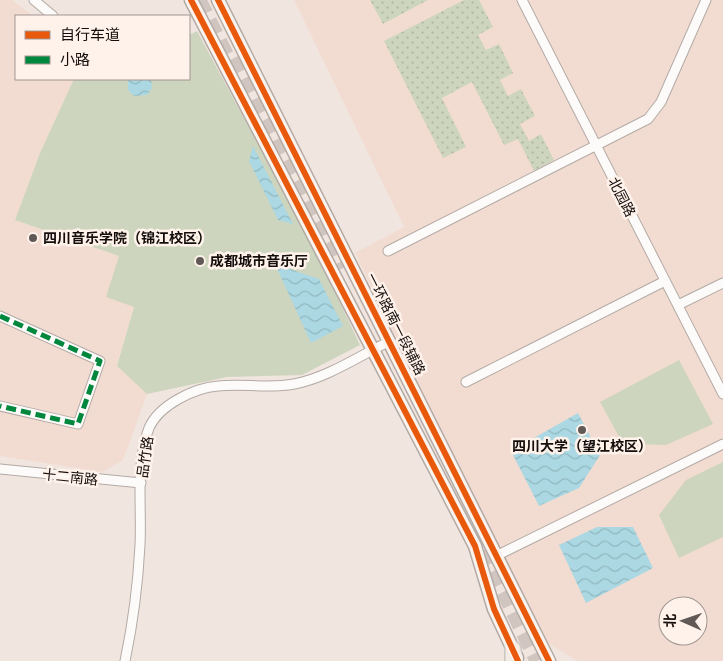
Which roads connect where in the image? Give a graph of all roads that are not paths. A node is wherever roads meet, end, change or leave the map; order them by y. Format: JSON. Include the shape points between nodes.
{"nodes":[{"id":1,"x":34,"y":0,"type":"edge"},
{"id":2,"x":191,"y":0,"type":"edge"},
{"id":3,"x":218,"y":0,"type":"edge"},
{"id":4,"x":522,"y":0,"type":"edge"},
{"id":5,"x":706,"y":0,"type":"edge"},
{"id":6,"x":52,"y":15,"type":"edge"},
{"id":7,"x":194,"y":17,"type":"edge"},
{"id":8,"x":596,"y":146,"type":"junction"},
{"id":9,"x":388,"y":251,"type":"dead end"},
{"id":10,"x":665,"y":281,"type":"junction"},
{"id":11,"x":723,"y":283,"type":"edge"},
{"id":12,"x":678,"y":305,"type":"junction"},
{"id":13,"x":0,"y":316,"type":"edge"},
{"id":14,"x":390,"y":341,"type":"junction"},
{"id":15,"x":374,"y":349,"type":"junction"},
{"id":16,"x":466,"y":382,"type":"dead end"},
{"id":17,"x":723,"y":394,"type":"edge"},
{"id":18,"x":0,"y":406,"type":"edge"},
{"id":19,"x":723,"y":444,"type":"edge"},
{"id":20,"x":0,"y":469,"type":"edge"},
{"id":21,"x":141,"y":483,"type":"junction"},
{"id":22,"x":498,"y":555,"type":"junction"},
{"id":23,"x":515,"y":657,"type":"edge"},
{"id":24,"x":125,"y":661,"type":"edge"},
{"id":25,"x":549,"y":661,"type":"edge"}],
"edges":[{"from":1,"to":6,"type":"street"},
{"from":2,"to":7,"type":"main road"},
{"from":3,"to":14,"type":"main road","name":"一环路南一段辅路"},
{"from":4,"to":8,"type":"street","name":"北园路"},
{"from":5,"to":8,"type":"street","via":[[657,108],[648,119]]},
{"from":7,"to":15,"type":"main road"},
{"from":8,"to":9,"type":"street"},
{"from":8,"to":10,"type":"street","name":"北园路"},
{"from":10,"to":12,"type":"street","name":"北园路"},
{"from":10,"to":16,"type":"street"},
{"from":11,"to":12,"type":"street"},
{"from":12,"to":17,"type":"street","name":"北园路"},
{"from":13,"to":18,"type":"street","via":[[100,361],[78,424]]},
{"from":14,"to":15,"type":"street","name":"品竹路"},
{"from":14,"to":22,"type":"main road","name":"一环路南一段辅路"},
{"from":15,"to":21,"type":"street","name":"品竹路","via":[[306,382],[277,386],[218,386],[202,389],[174,402],[157,416],[150,427]]},
{"from":15,"to":23,"type":"main road","via":[[474,546],[494,609]]},
{"from":19,"to":22,"type":"street"},
{"from":20,"to":21,"type":"street","name":"十二南路"},
{"from":21,"to":24,"type":"street","name":"品竹路","via":[[140,547]]},
{"from":22,"to":25,"type":"main road","name":"一环路南一段辅路"}]}
